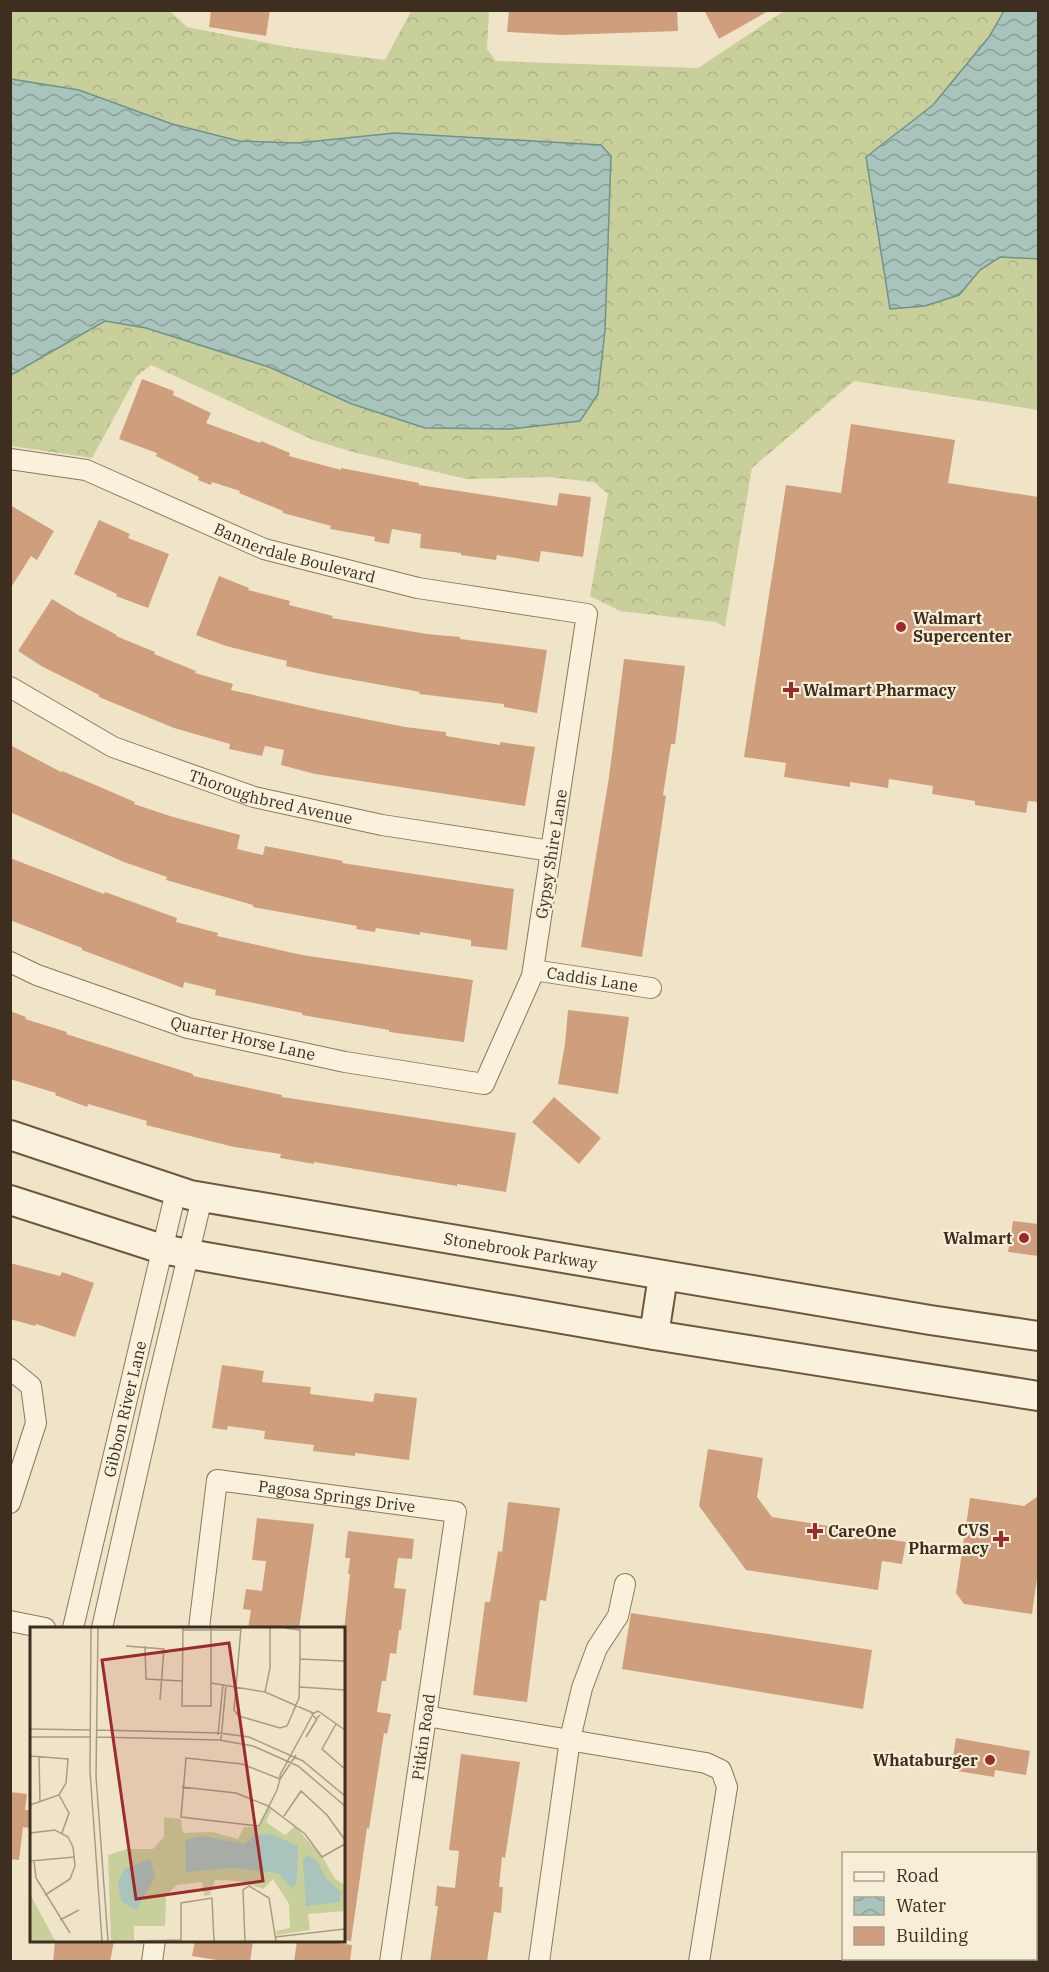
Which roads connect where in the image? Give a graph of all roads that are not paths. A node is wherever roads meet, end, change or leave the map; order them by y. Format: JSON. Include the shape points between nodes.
{"nodes":[{"id":1,"x":10,"y":459,"type":"edge"},
{"id":2,"x":587,"y":614,"type":"joint"},
{"id":3,"x":10,"y":687,"type":"edge"},
{"id":4,"x":551,"y":851,"type":"junction"},
{"id":5,"x":10,"y":962,"type":"edge"},
{"id":6,"x":533,"y":970,"type":"junction"},
{"id":7,"x":651,"y":988,"type":"dead end"},
{"id":8,"x":484,"y":1084,"type":"joint"},
{"id":9,"x":10,"y":1135,"type":"edge"},
{"id":10,"x":189,"y":1194,"type":"junction"},
{"id":11,"x":10,"y":1200,"type":"edge"},
{"id":12,"x":175,"y":1251,"type":"junction"},
{"id":13,"x":663,"y":1276,"type":"junction"},
{"id":14,"x":654,"y":1335,"type":"junction"},
{"id":15,"x":1038,"y":1336,"type":"edge"},
{"id":16,"x":10,"y":1369,"type":"edge"},
{"id":17,"x":1038,"y":1396,"type":"edge"},
{"id":18,"x":10,"y":1503,"type":"edge"},
{"id":19,"x":456,"y":1512,"type":"joint"},
{"id":20,"x":626,"y":1584,"type":"dead end"},
{"id":21,"x":10,"y":1621,"type":"edge"},
{"id":22,"x":36,"y":1627,"type":"edge"},
{"id":23,"x":74,"y":1627,"type":"edge"},
{"id":24,"x":102,"y":1627,"type":"edge"},
{"id":25,"x":199,"y":1627,"type":"edge"},
{"id":26,"x":426,"y":1716,"type":"junction"},
{"id":27,"x":570,"y":1739,"type":"junction"},
{"id":28,"x":155,"y":1942,"type":"edge"},
{"id":29,"x":152,"y":1962,"type":"edge"},
{"id":30,"x":390,"y":1962,"type":"edge"},
{"id":31,"x":539,"y":1962,"type":"edge"},
{"id":32,"x":699,"y":1962,"type":"edge"}],
"edges":[{"from":1,"to":2,"type":"street","name":"Bannerdale Boulevard","via":[[86,470],[264,549],[418,588]]},
{"from":2,"to":4,"type":"street","name":"Gypsy Shire Lane"},
{"from":3,"to":4,"type":"street","name":"Thoroughbred Avenue","via":[[113,747],[254,798],[382,825]]},
{"from":4,"to":6,"type":"street","name":"Gypsy Shire Lane"},
{"from":5,"to":8,"type":"street","name":"Quarter Horse Lane","via":[[189,1028],[345,1062]]},
{"from":6,"to":7,"type":"street","name":"Caddis Lane"},
{"from":6,"to":8,"type":"street","name":"Gypsy Shire Lane"},
{"from":9,"to":10,"type":"main road","name":"Stonebrook Parkway"},
{"from":10,"to":12,"type":"street","name":"Gibbon River Lane"},
{"from":10,"to":12,"type":"street","name":"Gibbon River Lane"},
{"from":10,"to":13,"type":"main road","name":"Stonebrook Parkway"},
{"from":11,"to":12,"type":"main road"},
{"from":12,"to":14,"type":"main road"},
{"from":12,"to":23,"type":"street","name":"Gibbon River Lane"},
{"from":12,"to":24,"type":"street","name":"Gibbon River Lane"},
{"from":13,"to":14,"type":"main road"},
{"from":13,"to":15,"type":"main road","name":"Stonebrook Parkway"},
{"from":14,"to":17,"type":"main road"},
{"from":16,"to":18,"type":"street","via":[[31,1386],[36,1423]]},
{"from":19,"to":25,"type":"street","name":"Pagosa Springs Drive","via":[[217,1480]]},
{"from":19,"to":26,"type":"street","name":"Pitkin Road"},
{"from":20,"to":27,"type":"street","via":[[618,1616],[597,1648],[582,1688]]},
{"from":21,"to":22,"type":"street"},
{"from":26,"to":27,"type":"street"},
{"from":26,"to":30,"type":"street","name":"Pitkin Road"},
{"from":27,"to":31,"type":"street"},
{"from":27,"to":32,"type":"street","via":[[706,1763],[721,1770],[727,1787]]},
{"from":28,"to":29,"type":"street"}]}
